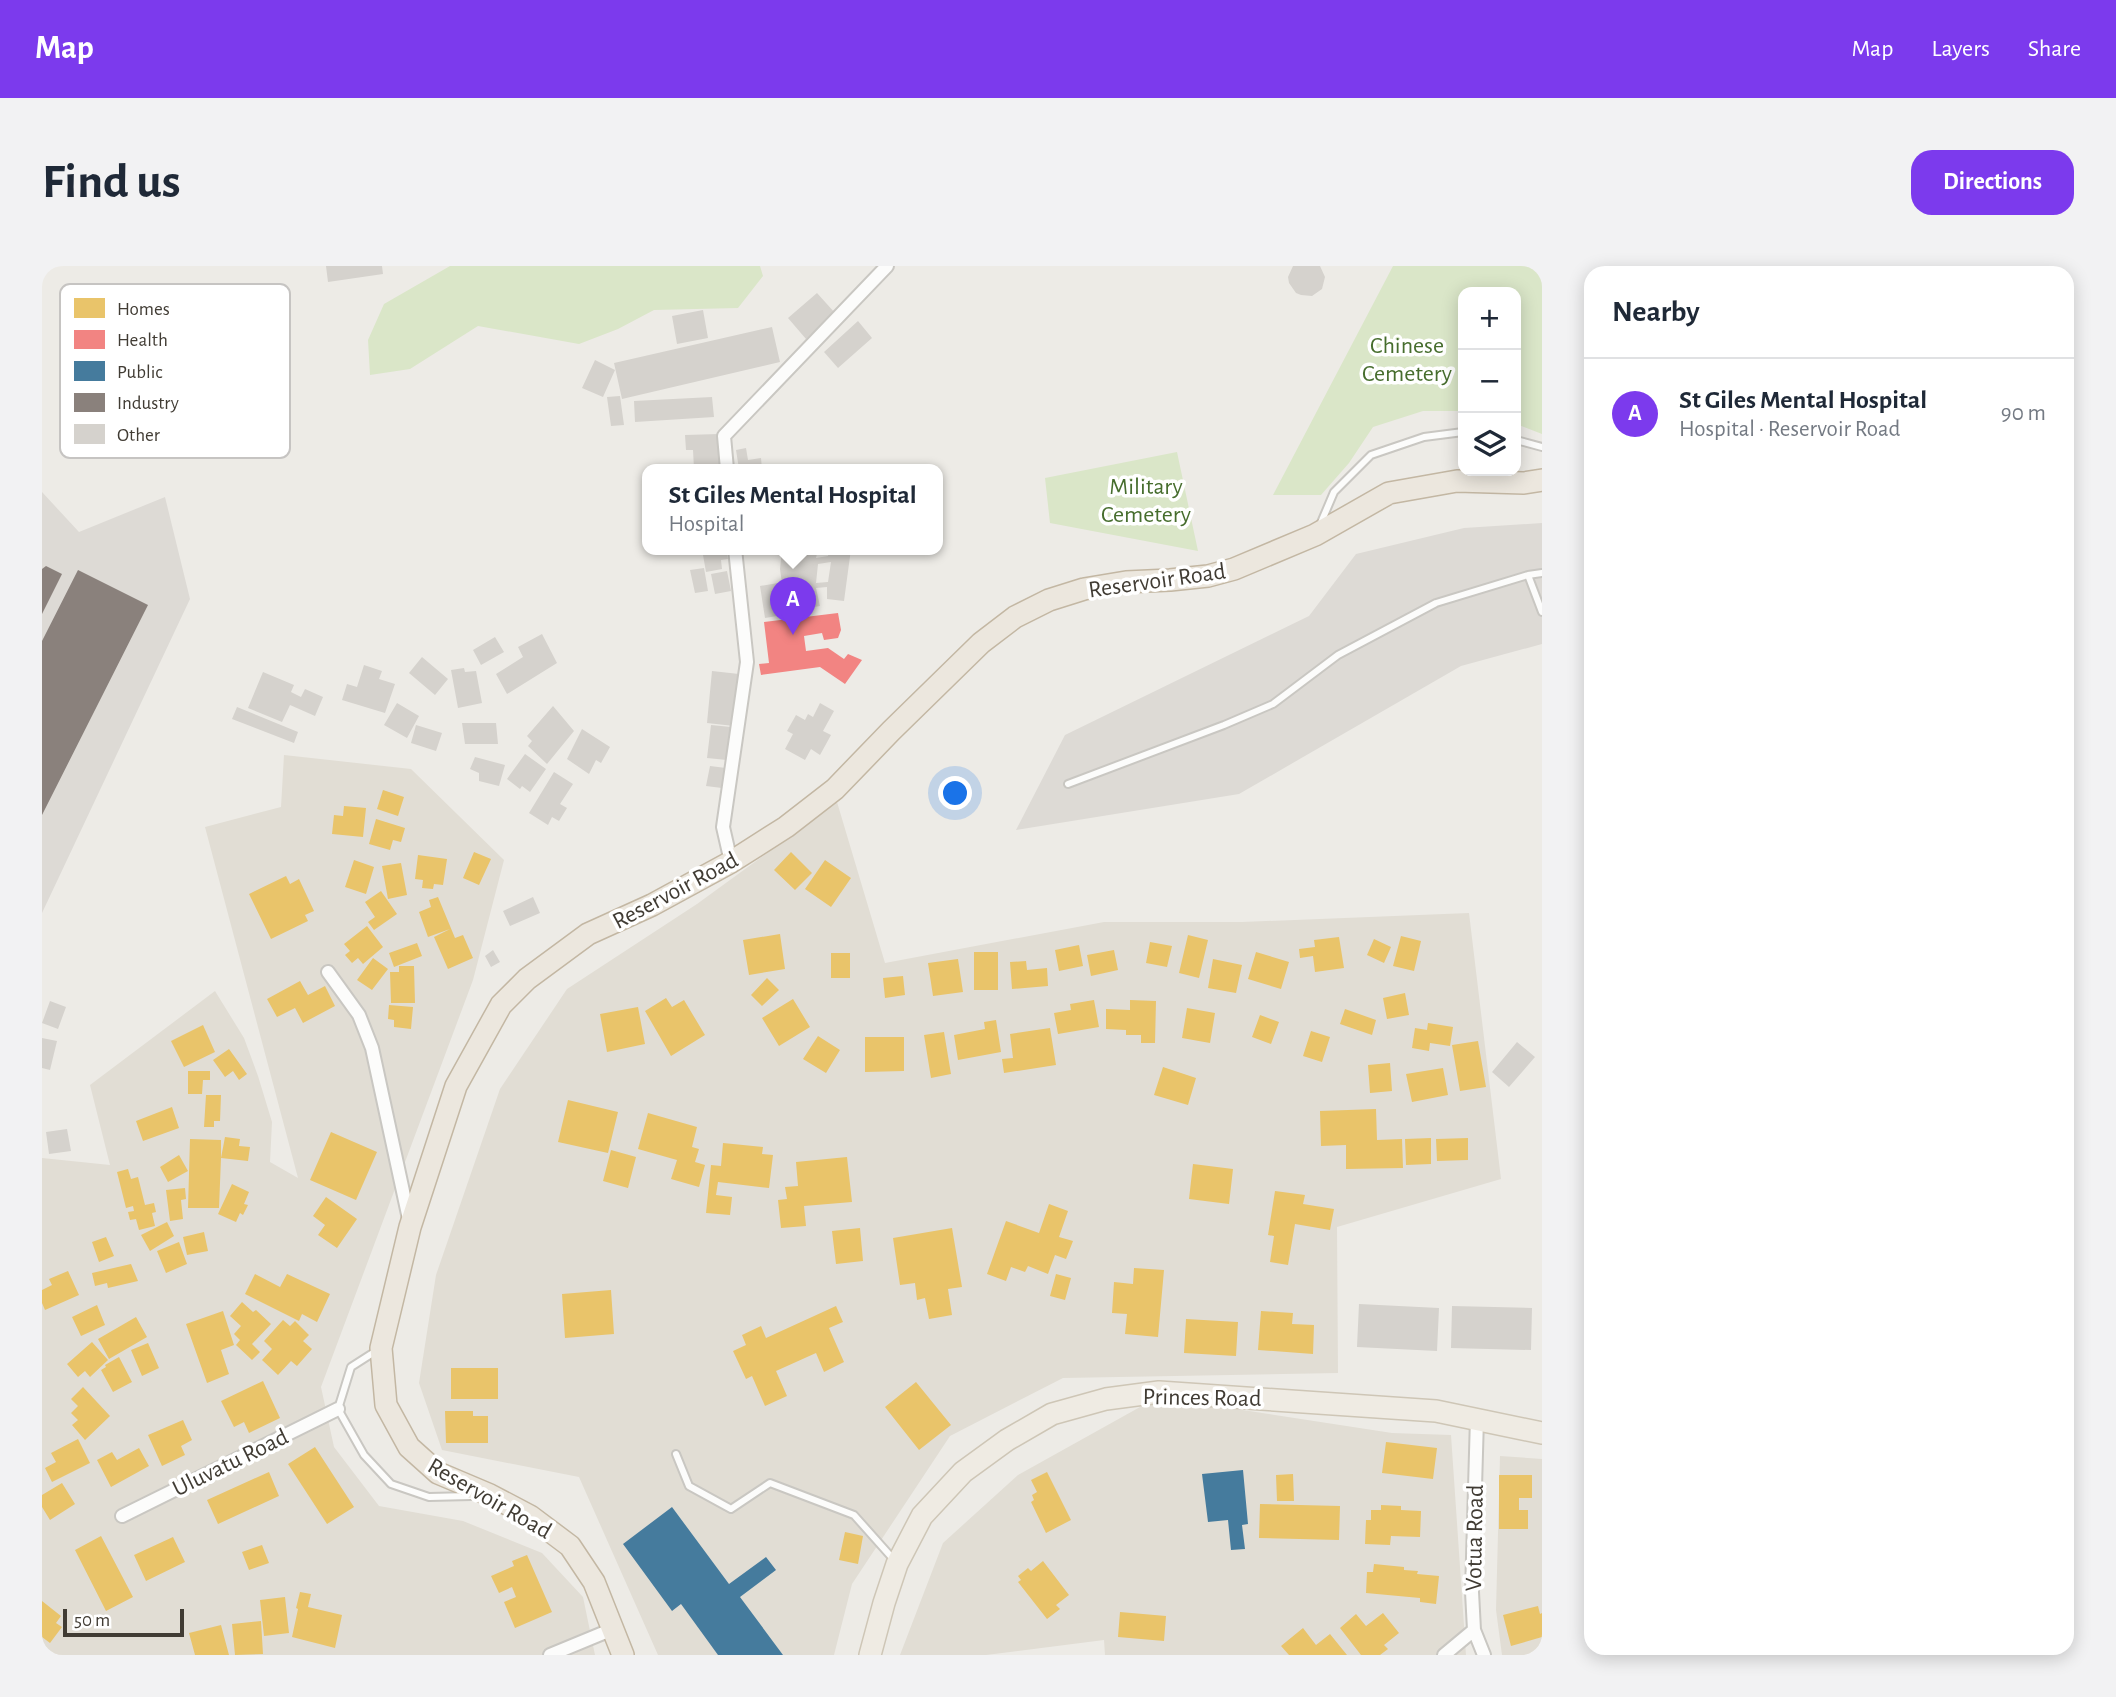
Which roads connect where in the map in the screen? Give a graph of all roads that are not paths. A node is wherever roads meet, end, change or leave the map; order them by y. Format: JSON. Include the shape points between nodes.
{"nodes":[{"id":1,"x":887,"y":266,"type":"edge"},
{"id":2,"x":1458,"y":433,"type":"edge"},
{"id":3,"x":1521,"y":441,"type":"edge"},
{"id":4,"x":1542,"y":447,"type":"edge"},
{"id":5,"x":727,"y":464,"type":"edge"},
{"id":6,"x":1542,"y":480,"type":"edge"},
{"id":7,"x":1315,"y":535,"type":"junction"},
{"id":8,"x":737,"y":555,"type":"edge"},
{"id":9,"x":1542,"y":573,"type":"edge"},
{"id":10,"x":1528,"y":575,"type":"junction"},
{"id":11,"x":1542,"y":612,"type":"edge"},
{"id":12,"x":1068,"y":784,"type":"dead end"},
{"id":13,"x":731,"y":862,"type":"junction"},
{"id":14,"x":328,"y":972,"type":"dead end"},
{"id":15,"x":410,"y":1227,"type":"junction"},
{"id":16,"x":381,"y":1348,"type":"junction"},
{"id":17,"x":338,"y":1409,"type":"junction"},
{"id":18,"x":1477,"y":1418,"type":"junction"},
{"id":19,"x":1542,"y":1433,"type":"edge"},
{"id":20,"x":676,"y":1454,"type":"dead end"},
{"id":21,"x":490,"y":1495,"type":"junction"},
{"id":22,"x":121,"y":1516,"type":"dead end"},
{"id":23,"x":897,"y":1564,"type":"junction"},
{"id":24,"x":613,"y":1629,"type":"junction"},
{"id":25,"x":1474,"y":1630,"type":"junction"},
{"id":26,"x":550,"y":1655,"type":"edge"},
{"id":27,"x":624,"y":1655,"type":"edge"},
{"id":28,"x":870,"y":1655,"type":"edge"},
{"id":29,"x":1444,"y":1655,"type":"edge"},
{"id":30,"x":1485,"y":1655,"type":"edge"}],
"edges":[{"from":1,"to":5,"type":"street","via":[[724,436]]},
{"from":2,"to":7,"type":"lane","via":[[1424,437],[1371,455],[1334,492]]},
{"from":3,"to":4,"type":"lane"},
{"from":6,"to":7,"type":"highway","name":"Reservoir Road","via":[[1457,481],[1389,493]]},
{"from":7,"to":13,"type":"highway","name":"Reservoir Road","via":[[1234,569],[1208,576],[1084,589],[1015,617],[981,643],[835,789]]},
{"from":8,"to":13,"type":"street","via":[[747,662],[723,827]]},
{"from":9,"to":10,"type":"lane"},
{"from":10,"to":11,"type":"lane"},
{"from":10,"to":12,"type":"lane","via":[[1436,603],[1338,655],[1273,704]]},
{"from":13,"to":15,"type":"highway","name":"Reservoir Road","via":[[589,934],[500,1005],[456,1086]]},
{"from":14,"to":15,"type":"street","via":[[359,1015],[372,1048]]},
{"from":15,"to":16,"type":"highway","name":"Reservoir Road"},
{"from":16,"to":17,"type":"lane","via":[[351,1367]]},
{"from":16,"to":21,"type":"highway","name":"Reservoir Road","via":[[386,1405],[409,1447],[438,1473]]},
{"from":17,"to":21,"type":"lane","via":[[364,1455],[391,1484],[429,1497]]},
{"from":17,"to":22,"type":"street","name":"Uluvatu Road"},
{"from":18,"to":19,"type":"main road","name":"Princes Road"},
{"from":18,"to":23,"type":"main road","name":"Princes Road","via":[[1436,1411],[1158,1392],[1106,1399],[1052,1415],[963,1472],[922,1516]]},
{"from":18,"to":25,"type":"street","name":"Votua Road"},
{"from":20,"to":23,"type":"lane","via":[[689,1486],[731,1509],[769,1483],[854,1515]]},
{"from":21,"to":24,"type":"highway","name":"Reservoir Road","via":[[530,1516],[570,1546],[594,1582]]},
{"from":23,"to":28,"type":"main road","name":"Princes Road"},
{"from":24,"to":26,"type":"street"},
{"from":24,"to":27,"type":"highway","name":"Reservoir Road"},
{"from":25,"to":29,"type":"street"},
{"from":25,"to":30,"type":"street","name":"Votua Road"}]}
